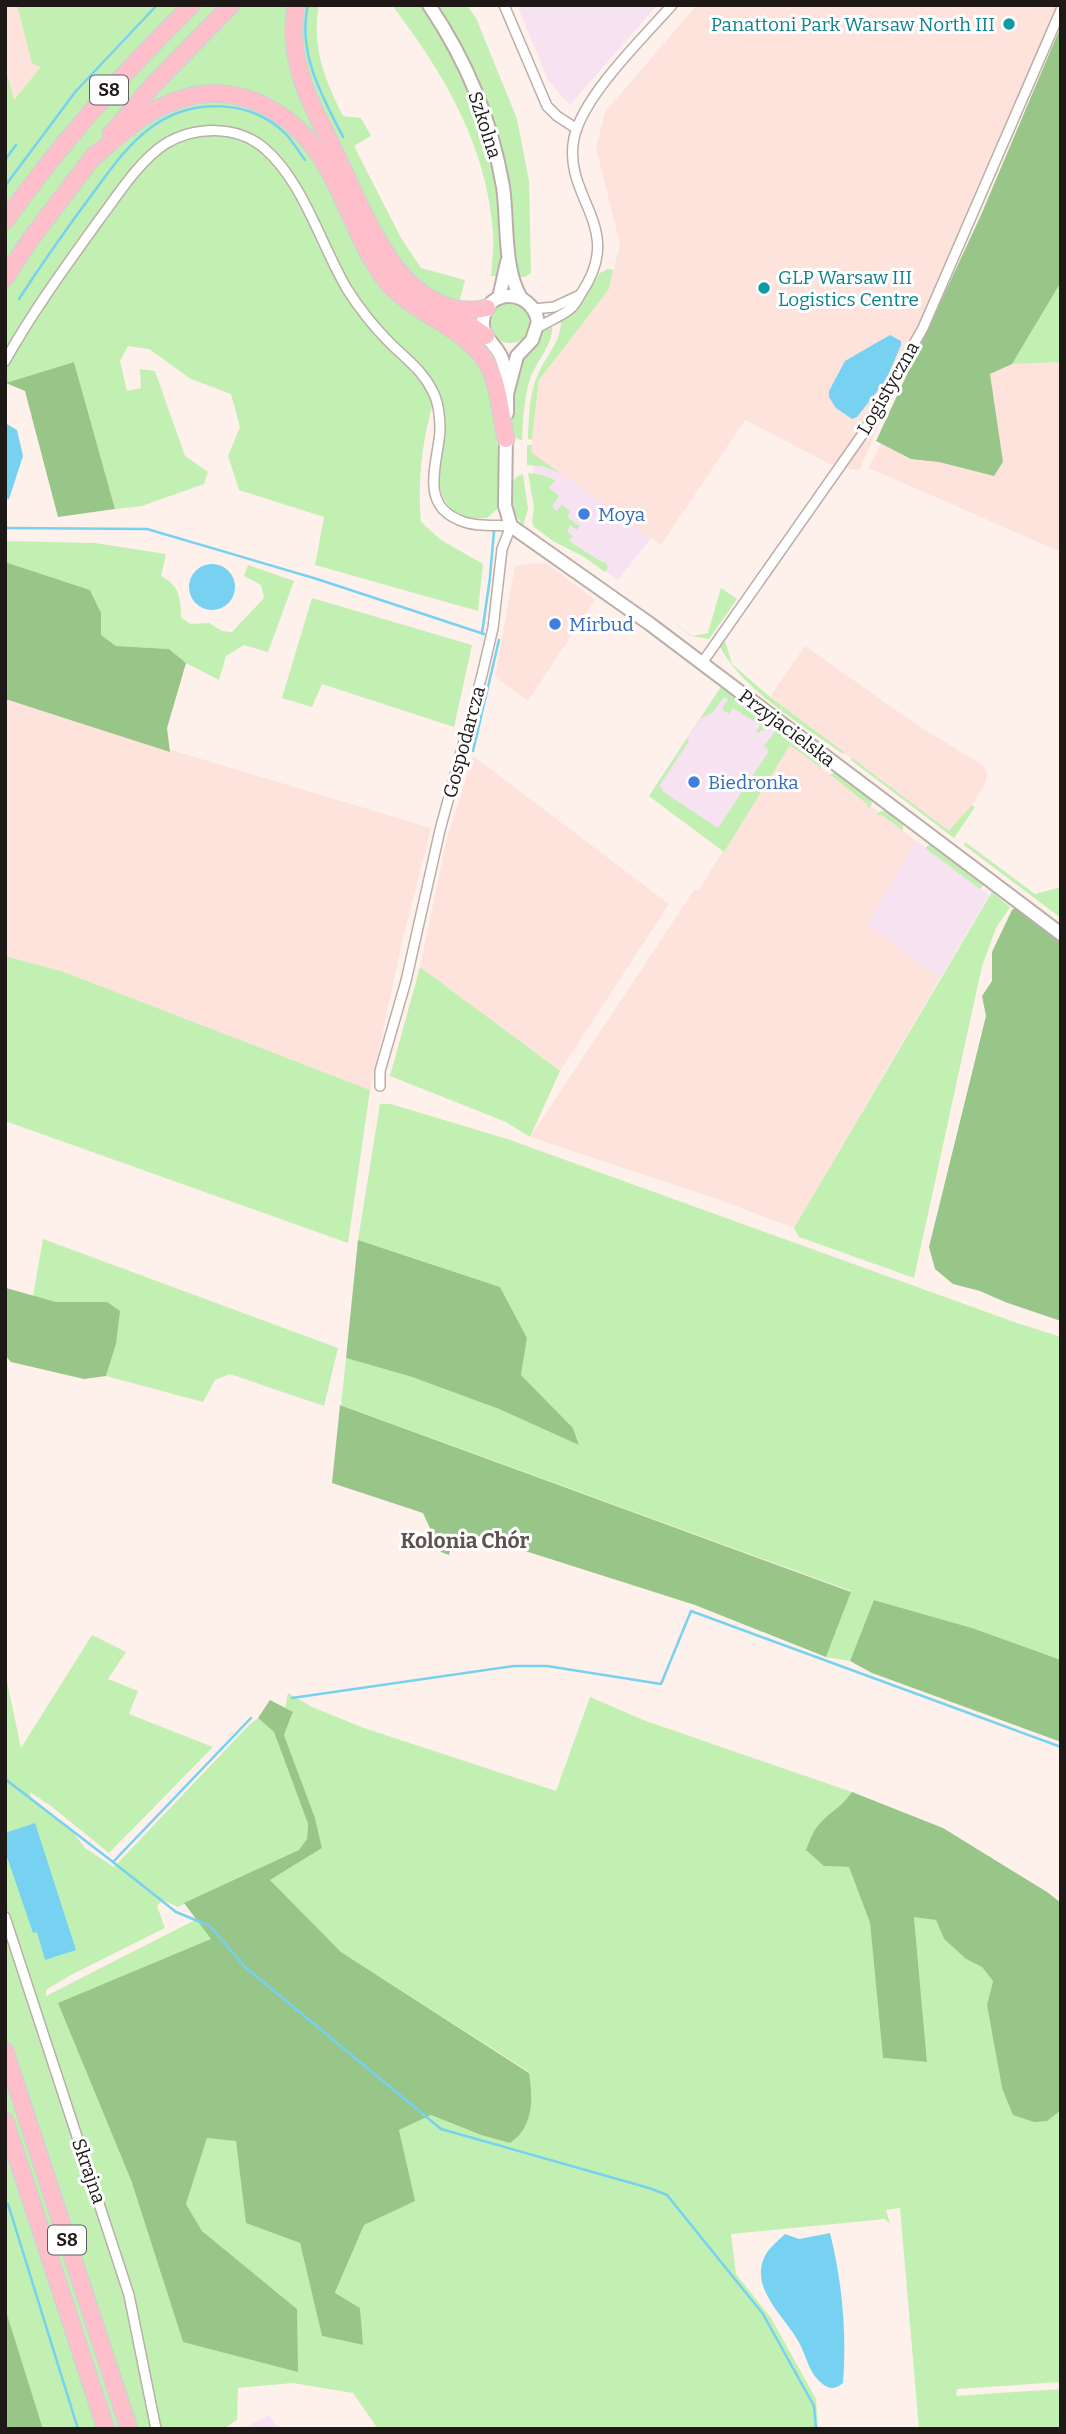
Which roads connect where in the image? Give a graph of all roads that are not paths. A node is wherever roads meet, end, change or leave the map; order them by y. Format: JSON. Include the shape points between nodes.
{"nodes":[{"id":1,"x":192,"y":5,"type":"edge"},
{"id":2,"x":232,"y":5,"type":"edge"},
{"id":3,"x":296,"y":5,"type":"edge"},
{"id":4,"x":429,"y":5,"type":"edge"},
{"id":5,"x":504,"y":5,"type":"edge"},
{"id":6,"x":671,"y":5,"type":"edge"},
{"id":7,"x":1061,"y":10,"type":"edge"},
{"id":8,"x":577,"y":129,"type":"junction"},
{"id":9,"x":90,"y":160,"type":"junction"},
{"id":10,"x":5,"y":221,"type":"edge"},
{"id":11,"x":509,"y":255,"type":"junction"},
{"id":12,"x":5,"y":278,"type":"edge"},
{"id":13,"x":580,"y":295,"type":"junction"},
{"id":14,"x":521,"y":298,"type":"junction"},
{"id":15,"x":493,"y":303,"type":"junction"},
{"id":16,"x":534,"y":309,"type":"junction"},
{"id":17,"x":435,"y":319,"type":"junction"},
{"id":18,"x":537,"y":328,"type":"junction"},
{"id":19,"x":491,"y":342,"type":"junction"},
{"id":20,"x":523,"y":348,"type":"junction"},
{"id":21,"x":5,"y":361,"type":"edge"},
{"id":22,"x":507,"y":394,"type":"junction"},
{"id":23,"x":506,"y":439,"type":"junction"},
{"id":24,"x":511,"y":526,"type":"junction"},
{"id":25,"x":702,"y":663,"type":"junction"},
{"id":26,"x":1061,"y":934,"type":"edge"},
{"id":27,"x":380,"y":1086,"type":"dead end"},
{"id":28,"x":5,"y":1917,"type":"edge"},
{"id":29,"x":5,"y":2051,"type":"edge"},
{"id":30,"x":5,"y":2121,"type":"edge"},
{"id":31,"x":106,"y":2429,"type":"edge"},
{"id":32,"x":129,"y":2429,"type":"edge"},
{"id":33,"x":156,"y":2429,"type":"edge"}],
"edges":[{"from":1,"to":10,"type":"highway","number":"S8","via":[[102,98]]},
{"from":2,"to":9,"type":"highway","number":"S8","via":[[153,85]]},
{"from":3,"to":15,"type":"highway","via":[[295,49],[305,88],[388,256],[429,298],[464,311]]},
{"from":4,"to":11,"type":"street","name":"Szkolna","via":[[469,74],[490,130],[503,188]]},
{"from":5,"to":8,"type":"street","via":[[547,106]]},
{"from":6,"to":8,"type":"street","via":[[589,103]]},
{"from":7,"to":25,"type":"street","name":"Logistyczna","via":[[923,328],[897,376],[862,435]]},
{"from":8,"to":13,"type":"street","via":[[573,149],[576,173],[598,241],[596,266]]},
{"from":9,"to":12,"type":"highway","number":"S8"},
{"from":9,"to":17,"type":"highway","via":[[150,113],[176,100],[225,94],[267,106],[306,136],[322,159],[373,261],[392,287]]},
{"from":11,"to":14,"type":"street","name":"Szkolna"},
{"from":11,"to":15,"type":"street","name":"Szkolna"},
{"from":13,"to":16,"type":"street","via":[[554,307]]},
{"from":13,"to":18,"type":"street","via":[[572,308]]},
{"from":14,"to":15,"type":"street"},
{"from":14,"to":16,"type":"street"},
{"from":15,"to":19,"type":"street","name":"Gospodarcza","via":[[482,322]]},
{"from":16,"to":18,"type":"street"},
{"from":17,"to":19,"type":"highway","via":[[469,326]]},
{"from":17,"to":23,"type":"highway","via":[[484,358],[496,386]]},
{"from":18,"to":20,"type":"street","name":"Gospodarcza"},
{"from":19,"to":20,"type":"street","via":[[509,351]]},
{"from":19,"to":22,"type":"street","name":"Gospodarcza","via":[[503,364]]},
{"from":20,"to":22,"type":"street","name":"Gospodarcza"},
{"from":21,"to":24,"type":"street","via":[[74,254],[155,152],[191,132],[233,132],[257,143],[282,166],[357,304],[422,373],[433,391],[440,433],[433,481],[441,506],[460,521]]},
{"from":22,"to":23,"type":"street","name":"Gospodarcza"},
{"from":23,"to":24,"type":"street","name":"Gospodarcza","via":[[505,506]]},
{"from":24,"to":25,"type":"street","name":"Przyjacielska"},
{"from":24,"to":27,"type":"street","name":"Gospodarcza","via":[[502,549],[490,644],[380,1071]]},
{"from":25,"to":26,"type":"street","name":"Przyjacielska"},
{"from":28,"to":33,"type":"street","name":"Skrajna","via":[[129,2295]]},
{"from":29,"to":32,"type":"highway","number":"S8"},
{"from":30,"to":31,"type":"highway","number":"S8"}]}
